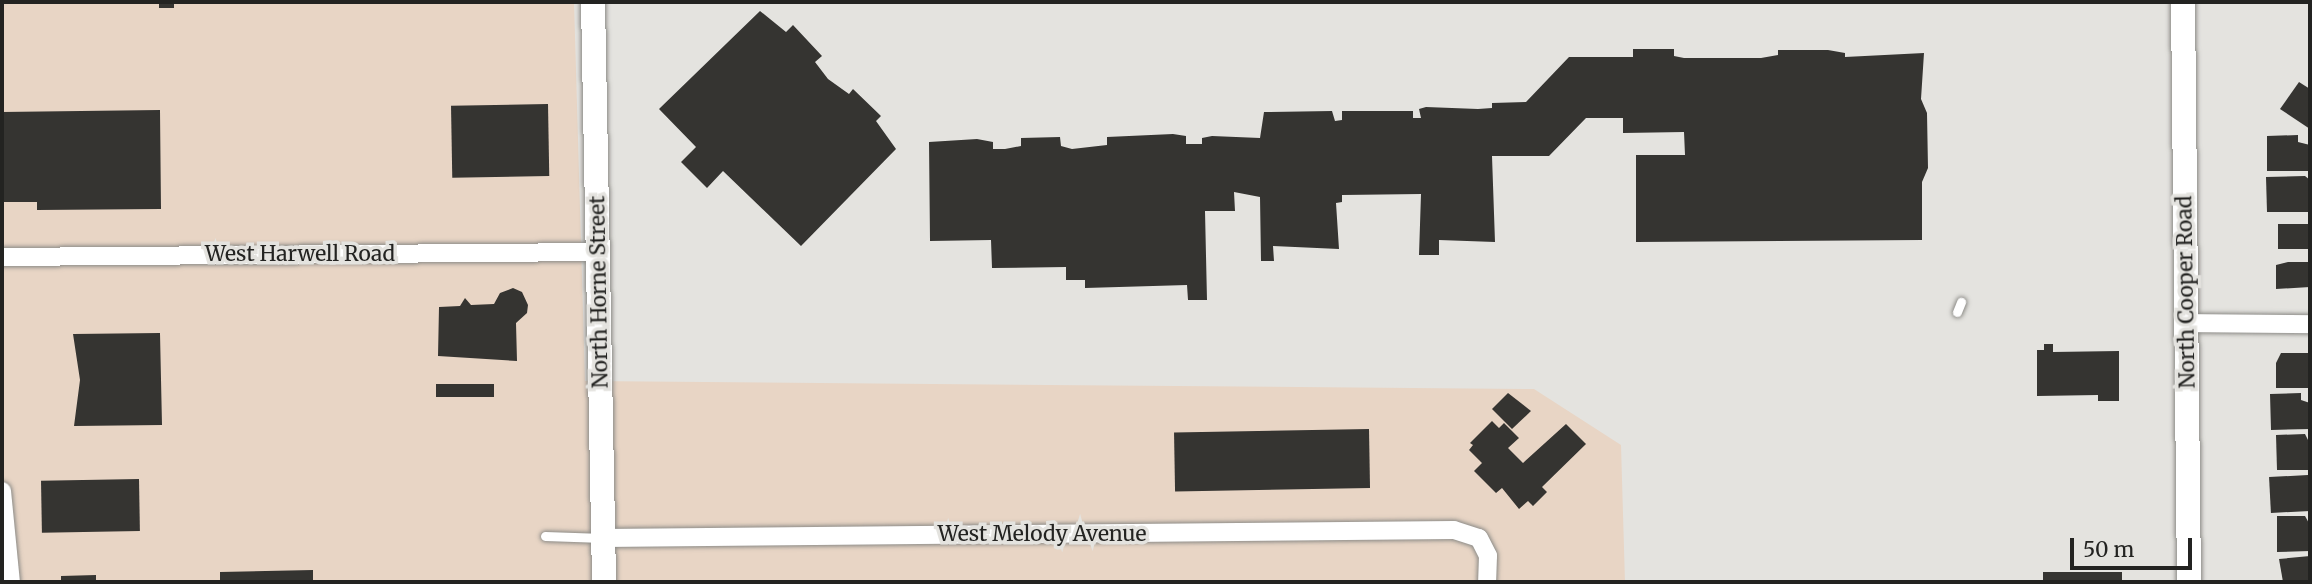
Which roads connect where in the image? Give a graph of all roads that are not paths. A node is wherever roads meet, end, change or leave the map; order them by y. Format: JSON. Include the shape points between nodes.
{"nodes":[{"id":1,"x":593,"y":2,"type":"edge"},
{"id":2,"x":2183,"y":2,"type":"edge"},
{"id":3,"x":599,"y":252,"type":"junction"},
{"id":4,"x":2,"y":257,"type":"edge"},
{"id":5,"x":2186,"y":323,"type":"junction"},
{"id":6,"x":2310,"y":324,"type":"edge"},
{"id":7,"x":2,"y":491,"type":"edge"},
{"id":8,"x":545,"y":536,"type":"dead end"},
{"id":9,"x":603,"y":537,"type":"junction"},
{"id":10,"x":11,"y":582,"type":"edge"},
{"id":11,"x":604,"y":582,"type":"edge"},
{"id":12,"x":1488,"y":582,"type":"edge"},
{"id":13,"x":2189,"y":582,"type":"edge"}],
"edges":[{"from":1,"to":3,"type":"street","name":"North Horne Street"},
{"from":2,"to":5,"type":"street","name":"North Cooper Road"},
{"from":3,"to":4,"type":"street","name":"West Harwell Road"},
{"from":3,"to":9,"type":"street","name":"North Horne Street"},
{"from":5,"to":6,"type":"street"},
{"from":5,"to":13,"type":"street","name":"North Cooper Road"},
{"from":7,"to":10,"type":"street"},
{"from":8,"to":9,"type":"lane"},
{"from":9,"to":11,"type":"street","name":"North Horne Street"},
{"from":9,"to":12,"type":"street","name":"West Melody Avenue","via":[[1454,530],[1479,538],[1488,556]]}]}
